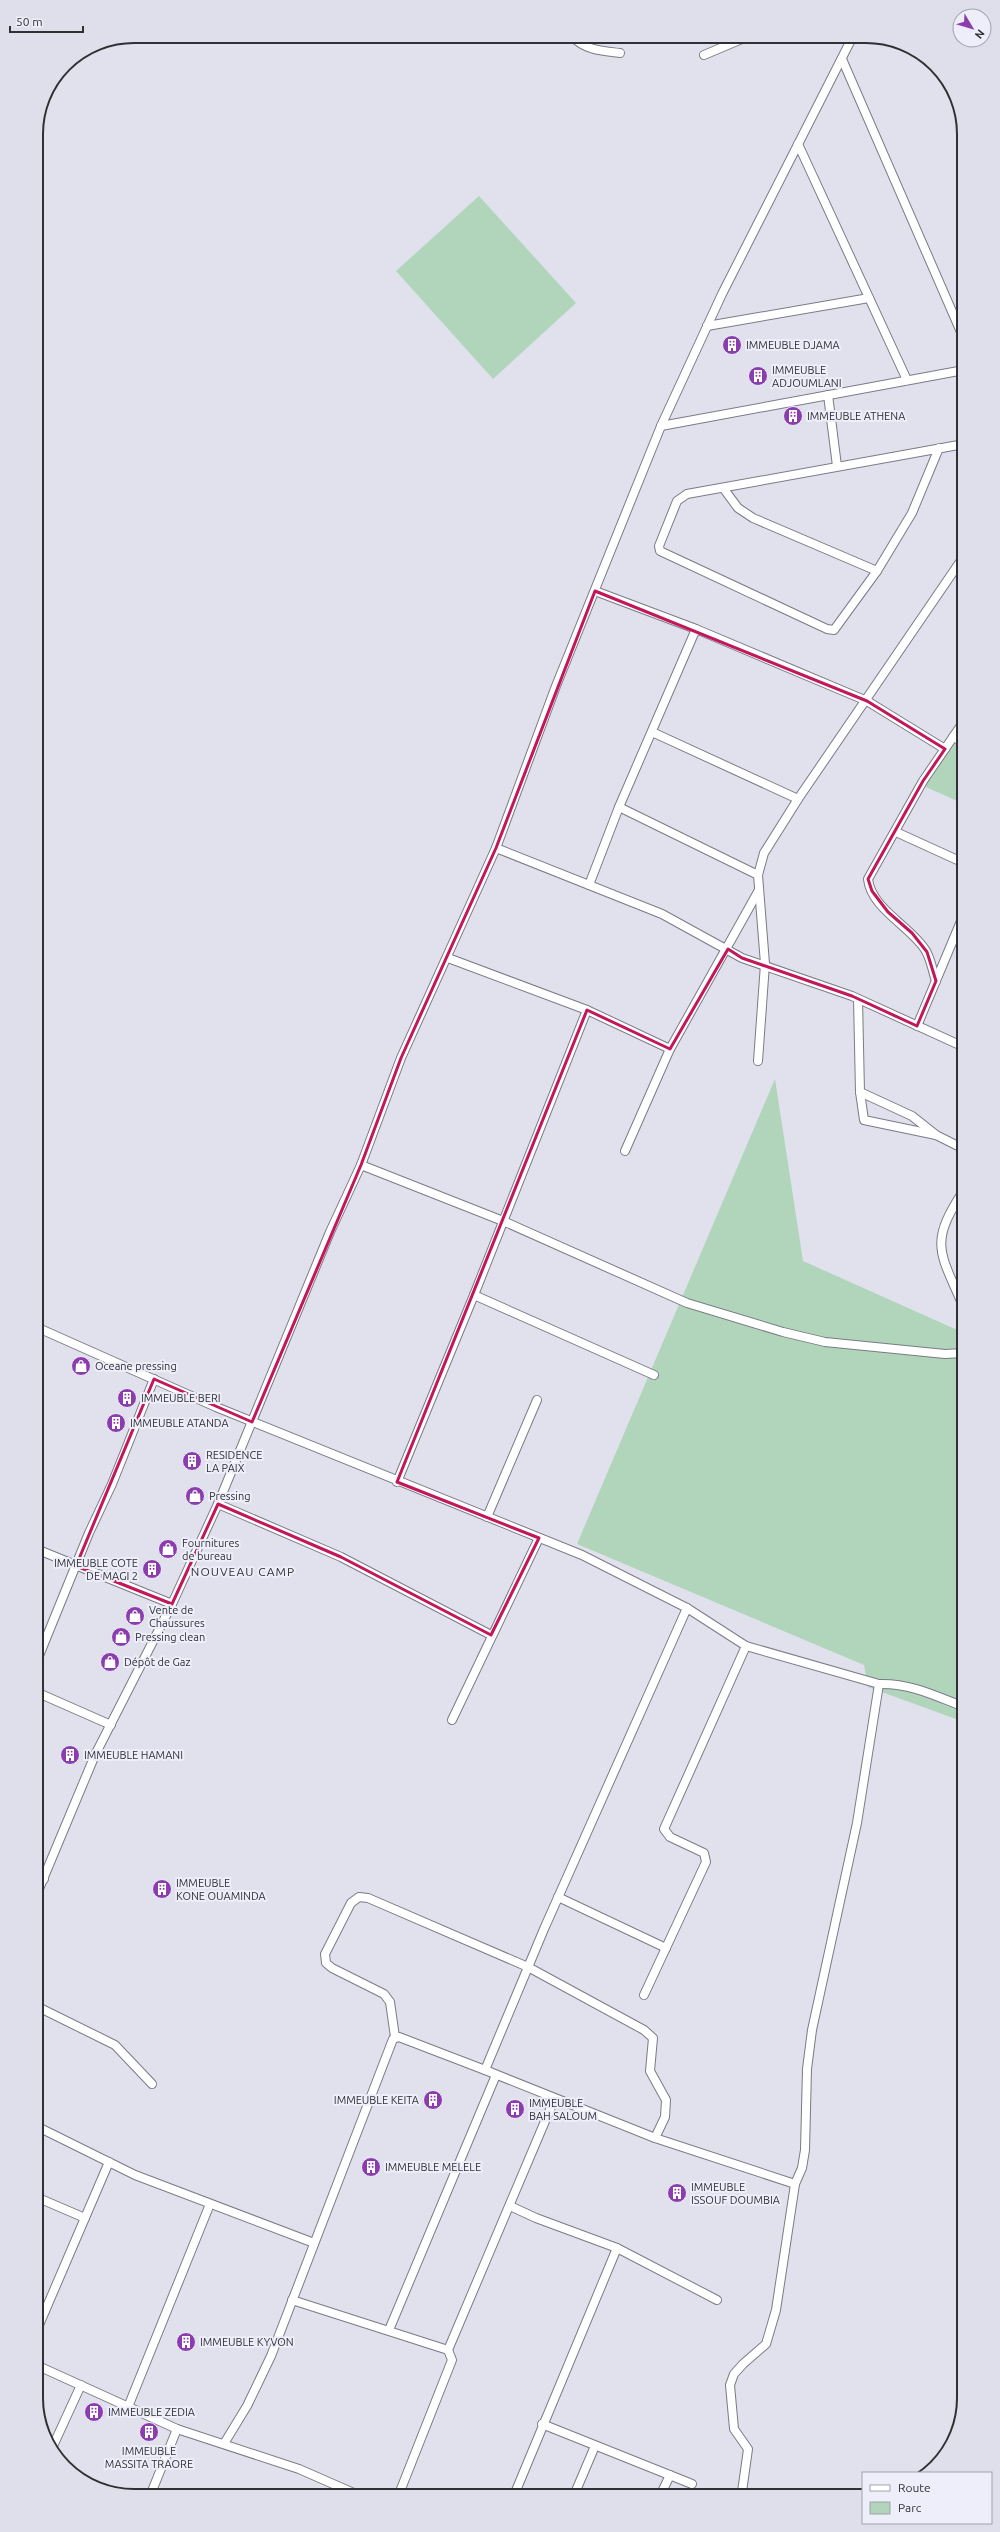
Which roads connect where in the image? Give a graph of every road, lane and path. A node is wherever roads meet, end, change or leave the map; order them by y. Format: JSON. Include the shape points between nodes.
{"nodes":[{"id":1,"x":579,"y":43,"type":"edge"},
{"id":2,"x":732,"y":43,"type":"edge"},
{"id":3,"x":850,"y":43,"type":"edge"},
{"id":4,"x":620,"y":53,"type":"dead end"},
{"id":5,"x":704,"y":55,"type":"dead end"},
{"id":6,"x":842,"y":59,"type":"junction"},
{"id":7,"x":798,"y":144,"type":"junction"},
{"id":8,"x":869,"y":298,"type":"junction"},
{"id":9,"x":957,"y":323,"type":"edge"},
{"id":10,"x":707,"y":326,"type":"junction"},
{"id":11,"x":957,"y":371,"type":"edge"},
{"id":12,"x":907,"y":380,"type":"junction"},
{"id":13,"x":828,"y":395,"type":"junction"},
{"id":14,"x":661,"y":426,"type":"junction"},
{"id":15,"x":957,"y":445,"type":"edge"},
{"id":16,"x":939,"y":448,"type":"junction"},
{"id":17,"x":837,"y":466,"type":"junction"},
{"id":18,"x":724,"y":489,"type":"junction"},
{"id":19,"x":957,"y":566,"type":"edge"},
{"id":20,"x":877,"y":571,"type":"junction"},
{"id":21,"x":595,"y":591,"type":"junction"},
{"id":22,"x":696,"y":630,"type":"junction"},
{"id":23,"x":866,"y":701,"type":"junction"},
{"id":24,"x":957,"y":731,"type":"edge"},
{"id":25,"x":652,"y":732,"type":"junction"},
{"id":26,"x":953,"y":737,"type":"junction"},
{"id":27,"x":957,"y":739,"type":"edge"},
{"id":28,"x":945,"y":749,"type":"junction"},
{"id":29,"x":798,"y":799,"type":"junction"},
{"id":30,"x":620,"y":807,"type":"junction"},
{"id":31,"x":896,"y":832,"type":"junction"},
{"id":32,"x":496,"y":848,"type":"junction"},
{"id":33,"x":957,"y":860,"type":"edge"},
{"id":34,"x":758,"y":875,"type":"junction"},
{"id":35,"x":589,"y":885,"type":"junction"},
{"id":36,"x":760,"y":889,"type":"junction"},
{"id":37,"x":957,"y":931,"type":"edge"},
{"id":38,"x":728,"y":949,"type":"junction"},
{"id":39,"x":448,"y":958,"type":"junction"},
{"id":40,"x":765,"y":964,"type":"junction"},
{"id":41,"x":936,"y":981,"type":"junction"},
{"id":42,"x":858,"y":999,"type":"junction"},
{"id":43,"x":587,"y":1010,"type":"junction"},
{"id":44,"x":917,"y":1026,"type":"junction"},
{"id":45,"x":957,"y":1044,"type":"edge"},
{"id":46,"x":670,"y":1049,"type":"junction"},
{"id":47,"x":758,"y":1061,"type":"dead end"},
{"id":48,"x":860,"y":1092,"type":"junction"},
{"id":49,"x":936,"y":1135,"type":"junction"},
{"id":50,"x":957,"y":1146,"type":"edge"},
{"id":51,"x":625,"y":1151,"type":"dead end"},
{"id":52,"x":361,"y":1165,"type":"junction"},
{"id":53,"x":957,"y":1202,"type":"edge"},
{"id":54,"x":503,"y":1221,"type":"junction"},
{"id":55,"x":957,"y":1291,"type":"edge"},
{"id":56,"x":474,"y":1295,"type":"junction"},
{"id":57,"x":43,"y":1330,"type":"edge"},
{"id":58,"x":957,"y":1353,"type":"edge"},
{"id":59,"x":654,"y":1375,"type":"dead end"},
{"id":60,"x":154,"y":1379,"type":"junction"},
{"id":61,"x":537,"y":1400,"type":"dead end"},
{"id":62,"x":251,"y":1422,"type":"junction"},
{"id":63,"x":397,"y":1482,"type":"junction"},
{"id":64,"x":218,"y":1504,"type":"junction"},
{"id":65,"x":487,"y":1518,"type":"junction"},
{"id":66,"x":539,"y":1538,"type":"junction"},
{"id":67,"x":43,"y":1553,"type":"edge"},
{"id":68,"x":76,"y":1566,"type":"junction"},
{"id":69,"x":172,"y":1604,"type":"junction"},
{"id":70,"x":687,"y":1608,"type":"junction"},
{"id":71,"x":491,"y":1635,"type":"junction"},
{"id":72,"x":43,"y":1646,"type":"edge"},
{"id":73,"x":746,"y":1646,"type":"junction"},
{"id":74,"x":879,"y":1684,"type":"junction"},
{"id":75,"x":43,"y":1695,"type":"edge"},
{"id":76,"x":957,"y":1704,"type":"edge"},
{"id":77,"x":452,"y":1720,"type":"dead end"},
{"id":78,"x":111,"y":1725,"type":"junction"},
{"id":79,"x":44,"y":1879,"type":"edge"},
{"id":80,"x":558,"y":1897,"type":"junction"},
{"id":81,"x":666,"y":1948,"type":"junction"},
{"id":82,"x":528,"y":1967,"type":"junction"},
{"id":83,"x":644,"y":1995,"type":"dead end"},
{"id":84,"x":43,"y":2009,"type":"edge"},
{"id":85,"x":395,"y":2037,"type":"junction"},
{"id":86,"x":485,"y":2070,"type":"junction"},
{"id":87,"x":496,"y":2075,"type":"junction"},
{"id":88,"x":152,"y":2084,"type":"dead end"},
{"id":89,"x":554,"y":2100,"type":"junction"},
{"id":90,"x":43,"y":2129,"type":"edge"},
{"id":91,"x":654,"y":2138,"type":"junction"},
{"id":92,"x":109,"y":2162,"type":"junction"},
{"id":93,"x":795,"y":2184,"type":"junction"},
{"id":94,"x":43,"y":2200,"type":"edge"},
{"id":95,"x":210,"y":2204,"type":"junction"},
{"id":96,"x":510,"y":2206,"type":"junction"},
{"id":97,"x":85,"y":2218,"type":"junction"},
{"id":98,"x":314,"y":2243,"type":"junction"},
{"id":99,"x":618,"y":2248,"type":"junction"},
{"id":100,"x":292,"y":2300,"type":"junction"},
{"id":101,"x":717,"y":2300,"type":"dead end"},
{"id":102,"x":45,"y":2311,"type":"joint"},
{"id":103,"x":43,"y":2316,"type":"edge"},
{"id":104,"x":389,"y":2330,"type":"junction"},
{"id":105,"x":448,"y":2350,"type":"junction"},
{"id":106,"x":43,"y":2368,"type":"edge"},
{"id":107,"x":81,"y":2385,"type":"junction"},
{"id":108,"x":128,"y":2407,"type":"junction"},
{"id":109,"x":542,"y":2424,"type":"junction"},
{"id":110,"x":177,"y":2429,"type":"junction"},
{"id":111,"x":55,"y":2442,"type":"edge"},
{"id":112,"x":224,"y":2442,"type":"junction"},
{"id":113,"x":595,"y":2446,"type":"junction"},
{"id":114,"x":670,"y":2475,"type":"junction"},
{"id":115,"x":692,"y":2484,"type":"dead end"},
{"id":116,"x":153,"y":2489,"type":"edge"},
{"id":117,"x":345,"y":2489,"type":"edge"},
{"id":118,"x":401,"y":2489,"type":"edge"},
{"id":119,"x":517,"y":2489,"type":"edge"},
{"id":120,"x":577,"y":2489,"type":"edge"},
{"id":121,"x":663,"y":2489,"type":"edge"},
{"id":122,"x":742,"y":2489,"type":"edge"}],
"edges":[{"from":1,"to":4,"type":"street","via":[[596,51]]},
{"from":2,"to":5,"type":"street"},
{"from":3,"to":6,"type":"street"},
{"from":6,"to":7,"type":"street"},
{"from":6,"to":9,"type":"street"},
{"from":7,"to":8,"type":"street"},
{"from":7,"to":10,"type":"street"},
{"from":8,"to":10,"type":"street"},
{"from":8,"to":12,"type":"street"},
{"from":10,"to":14,"type":"street"},
{"from":11,"to":12,"type":"street"},
{"from":12,"to":13,"type":"street"},
{"from":13,"to":14,"type":"street"},
{"from":13,"to":17,"type":"street"},
{"from":14,"to":21,"type":"street"},
{"from":15,"to":16,"type":"street"},
{"from":16,"to":17,"type":"street"},
{"from":16,"to":20,"type":"street","via":[[912,513]]},
{"from":17,"to":18,"type":"street"},
{"from":18,"to":20,"type":"street","via":[[738,508],[752,518]]},
{"from":18,"to":20,"type":"street","via":[[681,496],[659,546],[660,551],[834,630]]},
{"from":19,"to":23,"type":"street"},
{"from":21,"to":22,"type":"street"},
{"from":21,"to":32,"type":"street","via":[[556,686]]},
{"from":22,"to":23,"type":"street"},
{"from":22,"to":25,"type":"street"},
{"from":23,"to":28,"type":"street"},
{"from":23,"to":29,"type":"street"},
{"from":24,"to":26,"type":"street"},
{"from":25,"to":29,"type":"street"},
{"from":25,"to":30,"type":"street"},
{"from":26,"to":27,"type":"street"},
{"from":26,"to":28,"type":"street"},
{"from":28,"to":31,"type":"street","via":[[923,781]]},
{"from":29,"to":34,"type":"street","via":[[764,853]]},
{"from":30,"to":34,"type":"street"},
{"from":30,"to":35,"type":"street"},
{"from":31,"to":33,"type":"street"},
{"from":31,"to":41,"type":"street","via":[[868,879],[869,886],[888,912],[912,933],[927,952]]},
{"from":32,"to":35,"type":"street"},
{"from":32,"to":39,"type":"street"},
{"from":34,"to":36,"type":"street"},
{"from":35,"to":38,"type":"street","via":[[662,914]]},
{"from":36,"to":38,"type":"street"},
{"from":36,"to":40,"type":"street"},
{"from":37,"to":41,"type":"street"},
{"from":38,"to":40,"type":"street","via":[[742,958]]},
{"from":38,"to":46,"type":"street"},
{"from":39,"to":43,"type":"street"},
{"from":39,"to":52,"type":"street","via":[[401,1058]]},
{"from":40,"to":42,"type":"street"},
{"from":40,"to":47,"type":"street"},
{"from":41,"to":44,"type":"street"},
{"from":42,"to":44,"type":"street"},
{"from":42,"to":48,"type":"street"},
{"from":43,"to":46,"type":"street"},
{"from":43,"to":54,"type":"street"},
{"from":44,"to":45,"type":"street"},
{"from":46,"to":51,"type":"street"},
{"from":48,"to":49,"type":"street","via":[[912,1116]]},
{"from":48,"to":49,"type":"street","via":[[864,1120],[867,1122]]},
{"from":49,"to":50,"type":"street"},
{"from":52,"to":54,"type":"street"},
{"from":52,"to":62,"type":"street","via":[[330,1232]]},
{"from":53,"to":55,"type":"street","via":[[943,1225],[940,1239],[942,1255]]},
{"from":54,"to":56,"type":"street"},
{"from":54,"to":58,"type":"street","via":[[687,1303],[783,1332],[825,1342]]},
{"from":56,"to":59,"type":"street"},
{"from":56,"to":63,"type":"street"},
{"from":57,"to":60,"type":"street"},
{"from":60,"to":62,"type":"street"},
{"from":60,"to":68,"type":"street","via":[[115,1478]]},
{"from":61,"to":65,"type":"street"},
{"from":62,"to":63,"type":"street"},
{"from":62,"to":64,"type":"street"},
{"from":63,"to":65,"type":"street"},
{"from":64,"to":69,"type":"street"},
{"from":64,"to":71,"type":"street","via":[[341,1557]]},
{"from":65,"to":66,"type":"street"},
{"from":66,"to":70,"type":"street","via":[[582,1556]]},
{"from":66,"to":71,"type":"street"},
{"from":67,"to":68,"type":"street"},
{"from":68,"to":69,"type":"street"},
{"from":68,"to":72,"type":"street"},
{"from":69,"to":78,"type":"street"},
{"from":70,"to":73,"type":"street"},
{"from":70,"to":80,"type":"street"},
{"from":71,"to":77,"type":"street"},
{"from":73,"to":74,"type":"street"},
{"from":73,"to":81,"type":"street","via":[[664,1829],[670,1837],[706,1856],[706,1862]]},
{"from":74,"to":76,"type":"street","via":[[911,1686]]},
{"from":74,"to":93,"type":"street","via":[[857,1823],[812,2030],[807,2069],[805,2150],[802,2168]]},
{"from":75,"to":78,"type":"street"},
{"from":78,"to":79,"type":"street","via":[[95,1756]]},
{"from":80,"to":81,"type":"street"},
{"from":80,"to":82,"type":"street"},
{"from":81,"to":83,"type":"street"},
{"from":82,"to":85,"type":"street","via":[[368,1898],[359,1897],[351,1903],[328,1947],[325,1954],[326,1963],[384,1994],[390,2002]]},
{"from":82,"to":86,"type":"street"},
{"from":82,"to":91,"type":"street","via":[[610,2010],[653,2038],[650,2071],[666,2100],[666,2117]]},
{"from":84,"to":88,"type":"street","via":[[115,2045]]},
{"from":85,"to":86,"type":"street"},
{"from":85,"to":98,"type":"street"},
{"from":86,"to":87,"type":"street"},
{"from":87,"to":89,"type":"street"},
{"from":87,"to":104,"type":"street"},
{"from":89,"to":91,"type":"street"},
{"from":89,"to":96,"type":"street"},
{"from":90,"to":92,"type":"street"},
{"from":91,"to":93,"type":"street"},
{"from":92,"to":95,"type":"street","via":[[135,2175]]},
{"from":92,"to":97,"type":"street"},
{"from":93,"to":122,"type":"street","via":[[776,2310],[766,2344],[734,2374],[730,2384],[734,2429],[748,2449]]},
{"from":94,"to":97,"type":"street"},
{"from":95,"to":98,"type":"street"},
{"from":95,"to":108,"type":"street"},
{"from":96,"to":99,"type":"street"},
{"from":96,"to":105,"type":"street"},
{"from":97,"to":102,"type":"street"},
{"from":98,"to":100,"type":"street"},
{"from":99,"to":101,"type":"street"},
{"from":99,"to":109,"type":"street"},
{"from":100,"to":104,"type":"street"},
{"from":100,"to":112,"type":"street","via":[[271,2356],[247,2406]]},
{"from":102,"to":103,"type":"street"},
{"from":104,"to":105,"type":"street"},
{"from":105,"to":118,"type":"street","via":[[452,2360]]},
{"from":106,"to":107,"type":"street"},
{"from":107,"to":108,"type":"street"},
{"from":107,"to":111,"type":"street"},
{"from":108,"to":110,"type":"street"},
{"from":109,"to":113,"type":"street"},
{"from":109,"to":119,"type":"street"},
{"from":110,"to":112,"type":"street"},
{"from":110,"to":116,"type":"street"},
{"from":112,"to":117,"type":"street","via":[[311,2473]]},
{"from":113,"to":114,"type":"street"},
{"from":113,"to":120,"type":"street"},
{"from":114,"to":115,"type":"street"},
{"from":114,"to":121,"type":"street"}]}
